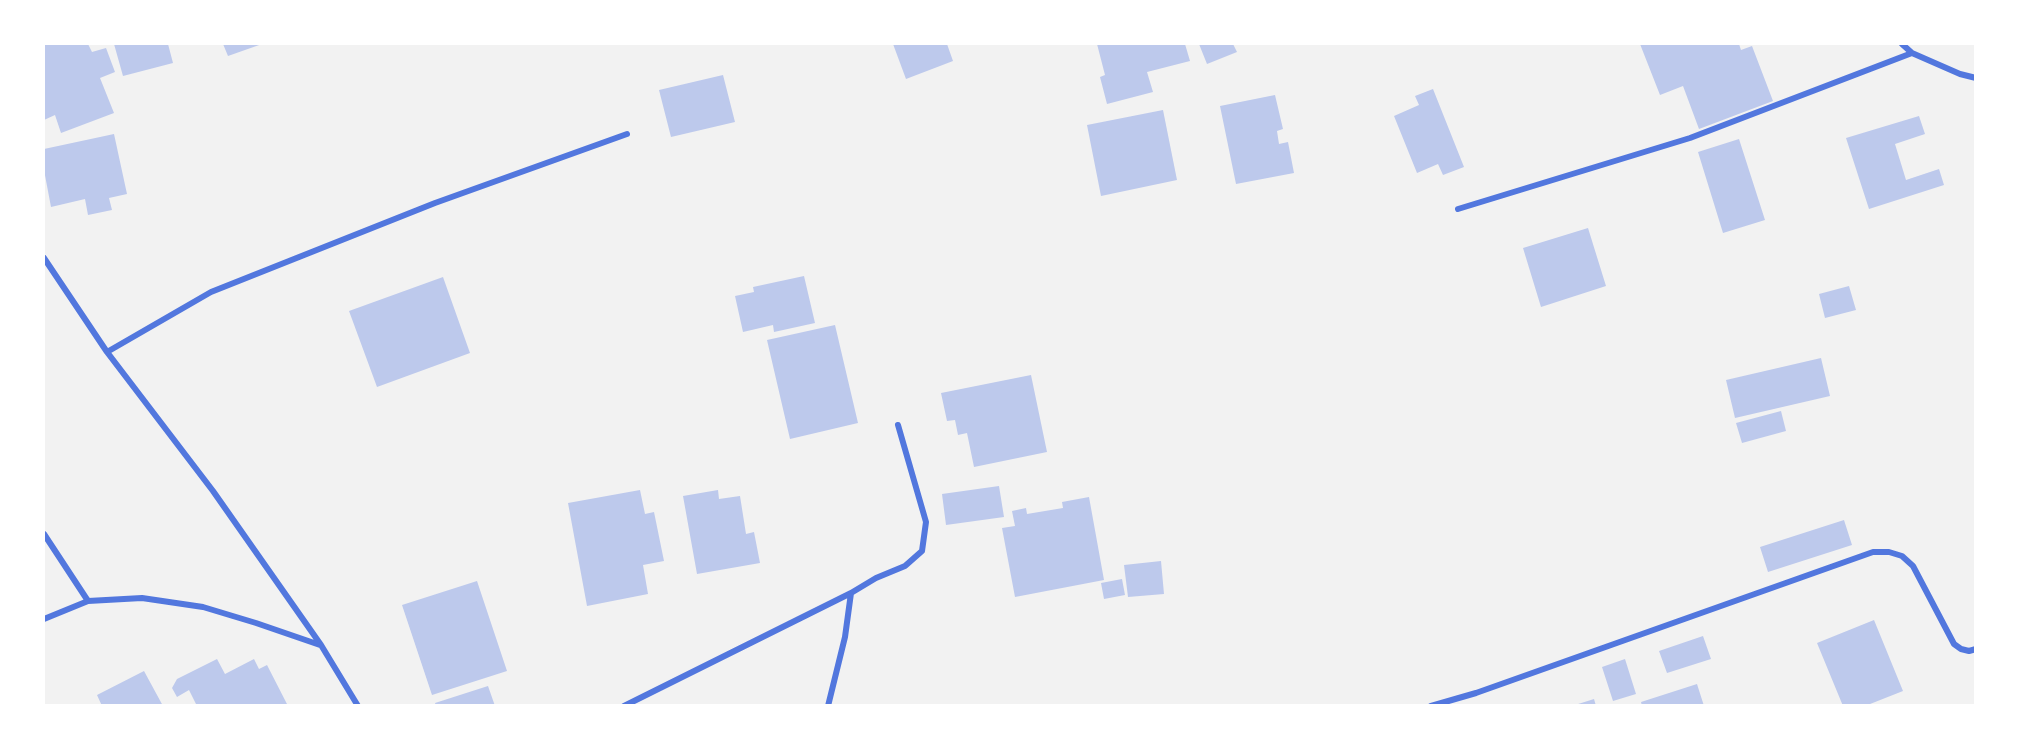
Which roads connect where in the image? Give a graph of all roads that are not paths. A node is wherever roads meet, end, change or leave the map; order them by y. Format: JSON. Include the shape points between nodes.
{"nodes":[{"id":1,"x":1902,"y":44,"type":"edge"},
{"id":2,"x":1912,"y":53,"type":"junction"},
{"id":3,"x":1976,"y":78,"type":"edge"},
{"id":4,"x":627,"y":135,"type":"dead end"},
{"id":5,"x":1458,"y":208,"type":"dead end"},
{"id":6,"x":44,"y":258,"type":"edge"},
{"id":7,"x":107,"y":352,"type":"junction"},
{"id":8,"x":898,"y":425,"type":"dead end"},
{"id":9,"x":44,"y":534,"type":"edge"},
{"id":10,"x":850,"y":593,"type":"junction"},
{"id":11,"x":88,"y":601,"type":"junction"},
{"id":12,"x":44,"y":620,"type":"edge"},
{"id":13,"x":321,"y":645,"type":"junction"},
{"id":14,"x":1976,"y":649,"type":"edge"},
{"id":15,"x":358,"y":705,"type":"edge"},
{"id":16,"x":624,"y":705,"type":"edge"},
{"id":17,"x":828,"y":705,"type":"edge"},
{"id":18,"x":1431,"y":705,"type":"edge"}],
"edges":[{"from":1,"to":2,"type":"street"},
{"from":2,"to":3,"type":"street"},
{"from":2,"to":5,"type":"street","via":[[1690,138]]},
{"from":4,"to":7,"type":"street","via":[[435,203],[211,292]]},
{"from":6,"to":7,"type":"street"},
{"from":7,"to":13,"type":"street","via":[[213,491]]},
{"from":8,"to":10,"type":"street","via":[[926,522],[922,551],[905,566]]},
{"from":9,"to":11,"type":"street"},
{"from":10,"to":16,"type":"street"},
{"from":10,"to":17,"type":"street","via":[[845,637]]},
{"from":11,"to":12,"type":"street"},
{"from":11,"to":13,"type":"street","via":[[142,598],[203,607]]},
{"from":13,"to":15,"type":"street"},
{"from":14,"to":18,"type":"street","via":[[1969,651],[1954,644],[1913,566],[1902,556],[1873,552],[1476,693]]}]}
